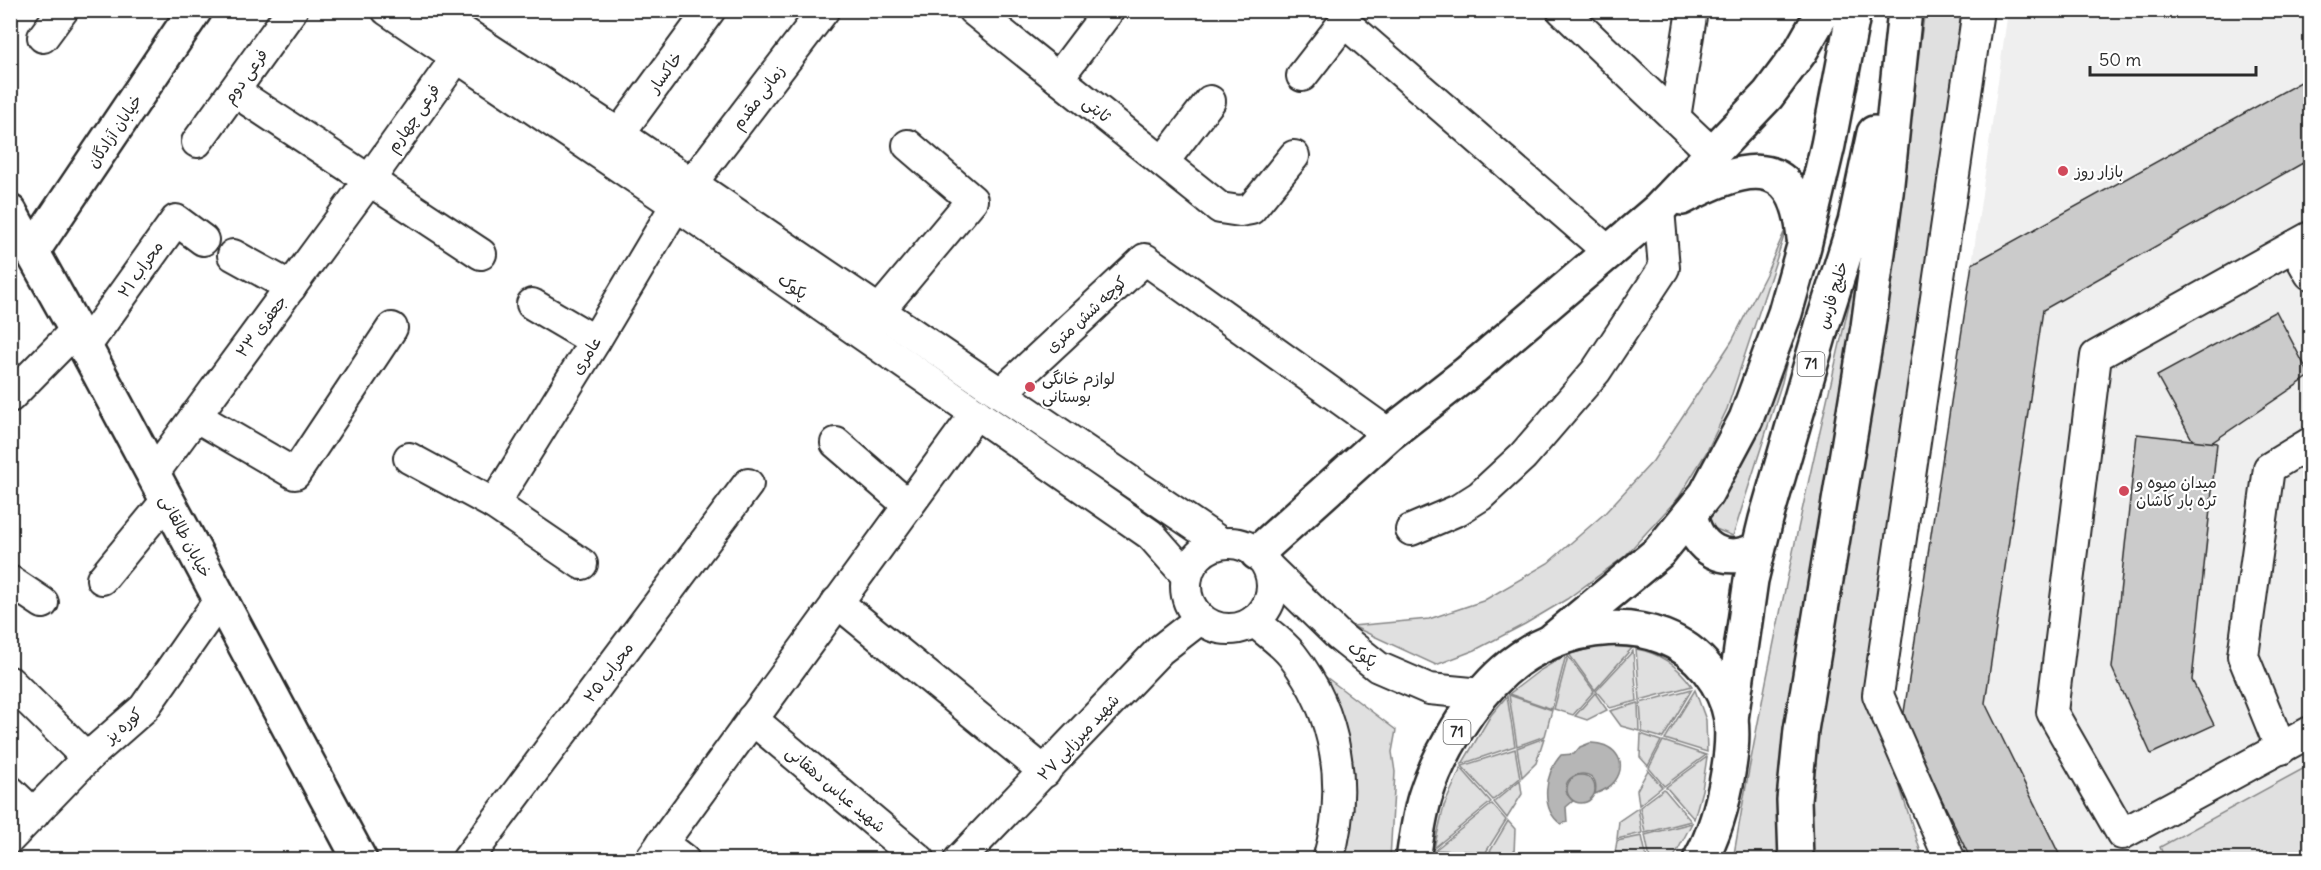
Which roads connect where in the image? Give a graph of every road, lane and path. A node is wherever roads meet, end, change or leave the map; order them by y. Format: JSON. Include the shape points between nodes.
{"nodes":[{"id":1,"x":63,"y":10,"type":"edge"},
{"id":2,"x":195,"y":10,"type":"edge"},
{"id":3,"x":292,"y":10,"type":"edge"},
{"id":4,"x":387,"y":10,"type":"edge"},
{"id":5,"x":430,"y":10,"type":"edge"},
{"id":6,"x":710,"y":10,"type":"edge"},
{"id":7,"x":824,"y":10,"type":"edge"},
{"id":8,"x":974,"y":10,"type":"edge"},
{"id":9,"x":1562,"y":10,"type":"edge"},
{"id":10,"x":1692,"y":10,"type":"edge"},
{"id":11,"x":1824,"y":10,"type":"edge"},
{"id":12,"x":1854,"y":10,"type":"edge"},
{"id":13,"x":1903,"y":10,"type":"edge"},
{"id":14,"x":1978,"y":10,"type":"edge"},
{"id":15,"x":1107,"y":13,"type":"dead end"},
{"id":16,"x":43,"y":37,"type":"dead end"},
{"id":17,"x":457,"y":57,"type":"junction"},
{"id":18,"x":1302,"y":76,"type":"dead end"},
{"id":19,"x":1058,"y":78,"type":"junction"},
{"id":20,"x":234,"y":91,"type":"junction"},
{"id":21,"x":1210,"y":101,"type":"dead end"},
{"id":22,"x":1675,"y":118,"type":"junction"},
{"id":23,"x":619,"y":134,"type":"junction"},
{"id":24,"x":197,"y":142,"type":"dead end"},
{"id":25,"x":908,"y":145,"type":"dead end"},
{"id":26,"x":1713,"y":154,"type":"junction"},
{"id":27,"x":1294,"y":156,"type":"dead end"},
{"id":28,"x":1163,"y":162,"type":"junction"},
{"id":29,"x":370,"y":179,"type":"junction"},
{"id":30,"x":684,"y":194,"type":"junction"},
{"id":31,"x":1659,"y":209,"type":"junction"},
{"id":32,"x":10,"y":212,"type":"edge"},
{"id":33,"x":203,"y":240,"type":"dead end"},
{"id":34,"x":2302,"y":242,"type":"edge"},
{"id":35,"x":755,"y":243,"type":"junction"},
{"id":36,"x":1804,"y":246,"type":"junction"},
{"id":37,"x":32,"y":252,"type":"junction"},
{"id":38,"x":1610,"y":253,"type":"junction"},
{"id":39,"x":481,"y":254,"type":"dead end"},
{"id":40,"x":233,"y":255,"type":"dead end"},
{"id":41,"x":2310,"y":273,"type":"edge"},
{"id":42,"x":291,"y":287,"type":"junction"},
{"id":43,"x":532,"y":303,"type":"dead end"},
{"id":44,"x":879,"y":311,"type":"junction"},
{"id":45,"x":392,"y":328,"type":"dead end"},
{"id":46,"x":81,"y":339,"type":"junction"},
{"id":47,"x":595,"y":341,"type":"junction"},
{"id":48,"x":1001,"y":393,"type":"junction"},
{"id":49,"x":10,"y":398,"type":"edge"},
{"id":50,"x":976,"y":413,"type":"junction"},
{"id":51,"x":195,"y":416,"type":"junction"},
{"id":52,"x":1389,"y":434,"type":"junction"},
{"id":53,"x":836,"y":443,"type":"dead end"},
{"id":54,"x":2310,"y":443,"type":"edge"},
{"id":55,"x":409,"y":458,"type":"dead end"},
{"id":56,"x":748,"y":484,"type":"dead end"},
{"id":57,"x":160,"y":487,"type":"junction"},
{"id":58,"x":494,"y":504,"type":"junction"},
{"id":59,"x":908,"y":506,"type":"junction"},
{"id":60,"x":1690,"y":514,"type":"junction"},
{"id":61,"x":1411,"y":530,"type":"dead end"},
{"id":62,"x":1221,"y":543,"type":"junction"},
{"id":63,"x":1758,"y":549,"type":"junction"},
{"id":64,"x":1263,"y":561,"type":"junction"},
{"id":65,"x":582,"y":564,"type":"dead end"},
{"id":66,"x":1187,"y":576,"type":"junction"},
{"id":67,"x":102,"y":579,"type":"dead end"},
{"id":68,"x":10,"y":581,"type":"edge"},
{"id":69,"x":220,"y":599,"type":"junction"},
{"id":70,"x":837,"y":602,"type":"junction"},
{"id":71,"x":43,"y":603,"type":"dead end"},
{"id":72,"x":1200,"y":619,"type":"junction"},
{"id":73,"x":1254,"y":621,"type":"junction"},
{"id":74,"x":1554,"y":639,"type":"junction"},
{"id":75,"x":10,"y":682,"type":"edge"},
{"id":76,"x":1482,"y":694,"type":"junction"},
{"id":77,"x":752,"y":719,"type":"junction"},
{"id":78,"x":1731,"y":719,"type":"junction"},
{"id":79,"x":2310,"y":732,"type":"edge"},
{"id":80,"x":2281,"y":749,"type":"junction"},
{"id":81,"x":87,"y":758,"type":"junction"},
{"id":82,"x":1045,"y":772,"type":"junction"},
{"id":83,"x":10,"y":791,"type":"edge"},
{"id":84,"x":34,"y":814,"type":"junction"},
{"id":85,"x":1718,"y":822,"type":"junction"},
{"id":86,"x":10,"y":838,"type":"edge"},
{"id":87,"x":665,"y":854,"type":"edge"},
{"id":88,"x":360,"y":860,"type":"edge"},
{"id":89,"x":467,"y":860,"type":"edge"},
{"id":90,"x":920,"y":860,"type":"edge"},
{"id":91,"x":959,"y":860,"type":"edge"},
{"id":92,"x":1328,"y":860,"type":"edge"},
{"id":93,"x":1413,"y":860,"type":"edge"},
{"id":94,"x":1700,"y":860,"type":"edge"},
{"id":95,"x":1712,"y":860,"type":"edge"},
{"id":96,"x":1796,"y":860,"type":"edge"},
{"id":97,"x":1950,"y":860,"type":"edge"}],
"edges":[{"from":1,"to":16,"type":"street"},
{"from":2,"to":37,"type":"main road","name":"خیابان آزادگان"},
{"from":3,"to":20,"type":"street","name":"فرعی دوم"},
{"from":4,"to":17,"type":"street","name":"پکوک"},
{"from":5,"to":23,"type":"street","name":"پکوک"},
{"from":6,"to":23,"type":"street","name":"خاکسار"},
{"from":7,"to":30,"type":"street","name":"زمانی مقدم"},
{"from":8,"to":19,"type":"street","name":"ثابتی"},
{"from":9,"to":22,"type":"street"},
{"from":10,"to":22,"type":"street"},
{"from":11,"to":26,"type":"main road","via":[[1800,52],[1768,95]]},
{"from":12,"to":36,"type":"main road","number":"71"},
{"from":13,"to":63,"type":"main road","name":"خلیج فارس","number":"71","via":[[1855,222]]},
{"from":13,"to":96,"type":"main road","via":[[1886,194],[1868,327],[1801,730],[1794,800]]},
{"from":14,"to":97,"type":"street","via":[[1878,695]]},
{"from":15,"to":19,"type":"street"},
{"from":17,"to":29,"type":"street","name":"فرعی چهارم"},
{"from":17,"to":30,"type":"street","name":"پکوک"},
{"from":18,"to":38,"type":"street","via":[[1344,22]]},
{"from":19,"to":28,"type":"street","name":"ثابتی"},
{"from":20,"to":24,"type":"street","name":"فرعی دوم"},
{"from":20,"to":29,"type":"street"},
{"from":21,"to":28,"type":"street"},
{"from":22,"to":26,"type":"street"},
{"from":23,"to":30,"type":"street","name":"پکوک"},
{"from":25,"to":44,"type":"street","via":[[972,200]]},
{"from":26,"to":31,"type":"main road"},
{"from":27,"to":28,"type":"street","name":"ثابتی","via":[[1251,209],[1240,211],[1220,208]]},
{"from":29,"to":39,"type":"street"},
{"from":29,"to":42,"type":"street","name":"جعفری ۲۳"},
{"from":30,"to":35,"type":"street","name":"پکوک"},
{"from":30,"to":47,"type":"street","name":"عامری"},
{"from":31,"to":36,"type":"main road","via":[[1716,180],[1745,171],[1762,172],[1782,182],[1794,196],[1802,220]]},
{"from":31,"to":38,"type":"main road"},
{"from":31,"to":61,"type":"street","via":[[1664,268],[1596,370],[1523,456],[1480,496]]},
{"from":32,"to":37,"type":"main road","name":"خیابان طالقانی"},
{"from":33,"to":46,"type":"street","name":"محراب ۲۱","via":[[176,220]]},
{"from":34,"to":41,"type":"street"},
{"from":34,"to":80,"type":"street","via":[[2096,356],[2052,712],[2122,834]]},
{"from":35,"to":44,"type":"street","name":"پکوک"},
{"from":35,"to":50,"type":"street","name":"پکوک"},
{"from":36,"to":60,"type":"main road","number":"71","via":[[1785,313],[1746,419],[1706,494]]},
{"from":37,"to":46,"type":"main road","name":"خیابان طالقانی"},
{"from":38,"to":52,"type":"main road"},
{"from":40,"to":42,"type":"street"},
{"from":42,"to":51,"type":"street","name":"جعفری ۲۳"},
{"from":43,"to":47,"type":"street"},
{"from":44,"to":48,"type":"street","name":"پکوک"},
{"from":45,"to":51,"type":"street","via":[[295,474]]},
{"from":46,"to":49,"type":"street"},
{"from":46,"to":57,"type":"main road","name":"خیابان طالقانی"},
{"from":47,"to":58,"type":"street","name":"عامری"},
{"from":48,"to":52,"type":"street","name":"کوچه شش متری","via":[[1145,259]]},
{"from":48,"to":62,"type":"street","name":"پکوک"},
{"from":50,"to":59,"type":"street"},
{"from":50,"to":66,"type":"street","name":"پکوک","via":[[1151,535]]},
{"from":51,"to":57,"type":"street","name":"جعفری ۲۳"},
{"from":52,"to":64,"type":"main road"},
{"from":53,"to":59,"type":"street"},
{"from":54,"to":80,"type":"street","via":[[2270,468],[2243,656]]},
{"from":55,"to":58,"type":"street"},
{"from":56,"to":89,"type":"street","name":"محراب ۲۵"},
{"from":57,"to":67,"type":"street","name":"جعفری ۲۳"},
{"from":57,"to":69,"type":"main road","name":"خیابان طالقانی"},
{"from":58,"to":65,"type":"street"},
{"from":59,"to":70,"type":"street"},
{"from":60,"to":63,"type":"main road","via":[[1697,536],[1714,552],[1737,557]]},
{"from":60,"to":74,"type":"main road","number":"71","via":[[1659,552]]},
{"from":62,"to":64,"type":"street","via":[[1240,544]]},
{"from":62,"to":66,"type":"street","via":[[1203,551],[1190,565]]},
{"from":63,"to":78,"type":"main road","name":"خلیج فارس","number":"71"},
{"from":64,"to":73,"type":"street","via":[[1272,588],[1267,606]]},
{"from":64,"to":76,"type":"street","name":"پکوک","via":[[1339,636],[1378,667],[1429,689]]},
{"from":66,"to":72,"type":"street","via":[[1189,603]]},
{"from":68,"to":71,"type":"street"},
{"from":69,"to":81,"type":"street","name":"کوره پز","via":[[144,708]]},
{"from":69,"to":88,"type":"main road","name":"خیابان طالقانی"},
{"from":70,"to":77,"type":"street"},
{"from":70,"to":82,"type":"street"},
{"from":72,"to":73,"type":"street","via":[[1217,628],[1236,629]]},
{"from":72,"to":82,"type":"street","name":"شهید میرزایی ۲۷","via":[[1160,650]]},
{"from":73,"to":92,"type":"street","via":[[1291,654],[1321,701],[1333,738],[1340,789]]},
{"from":74,"to":76,"type":"main road","number":"71","via":[[1504,670]]},
{"from":74,"to":78,"type":"main road","number":"71","via":[[1593,629],[1627,629],[1674,640],[1699,658],[1718,683]]},
{"from":75,"to":81,"type":"street"},
{"from":76,"to":93,"type":"main road","number":"71","via":[[1441,759],[1425,797]]},
{"from":77,"to":87,"type":"street"},
{"from":77,"to":90,"type":"street","name":"شهید عباس دهقانی"},
{"from":78,"to":85,"type":"main road","number":"71","via":[[1731,755]]},
{"from":79,"to":80,"type":"street"},
{"from":81,"to":84,"type":"street","name":"کوره پز"},
{"from":82,"to":91,"type":"street","name":"شهید میرزایی ۲۷"},
{"from":83,"to":84,"type":"street"},
{"from":84,"to":86,"type":"street","name":"کوره پز"},
{"from":85,"to":94,"type":"main road","number":"71"},
{"from":85,"to":95,"type":"main road"}]}
